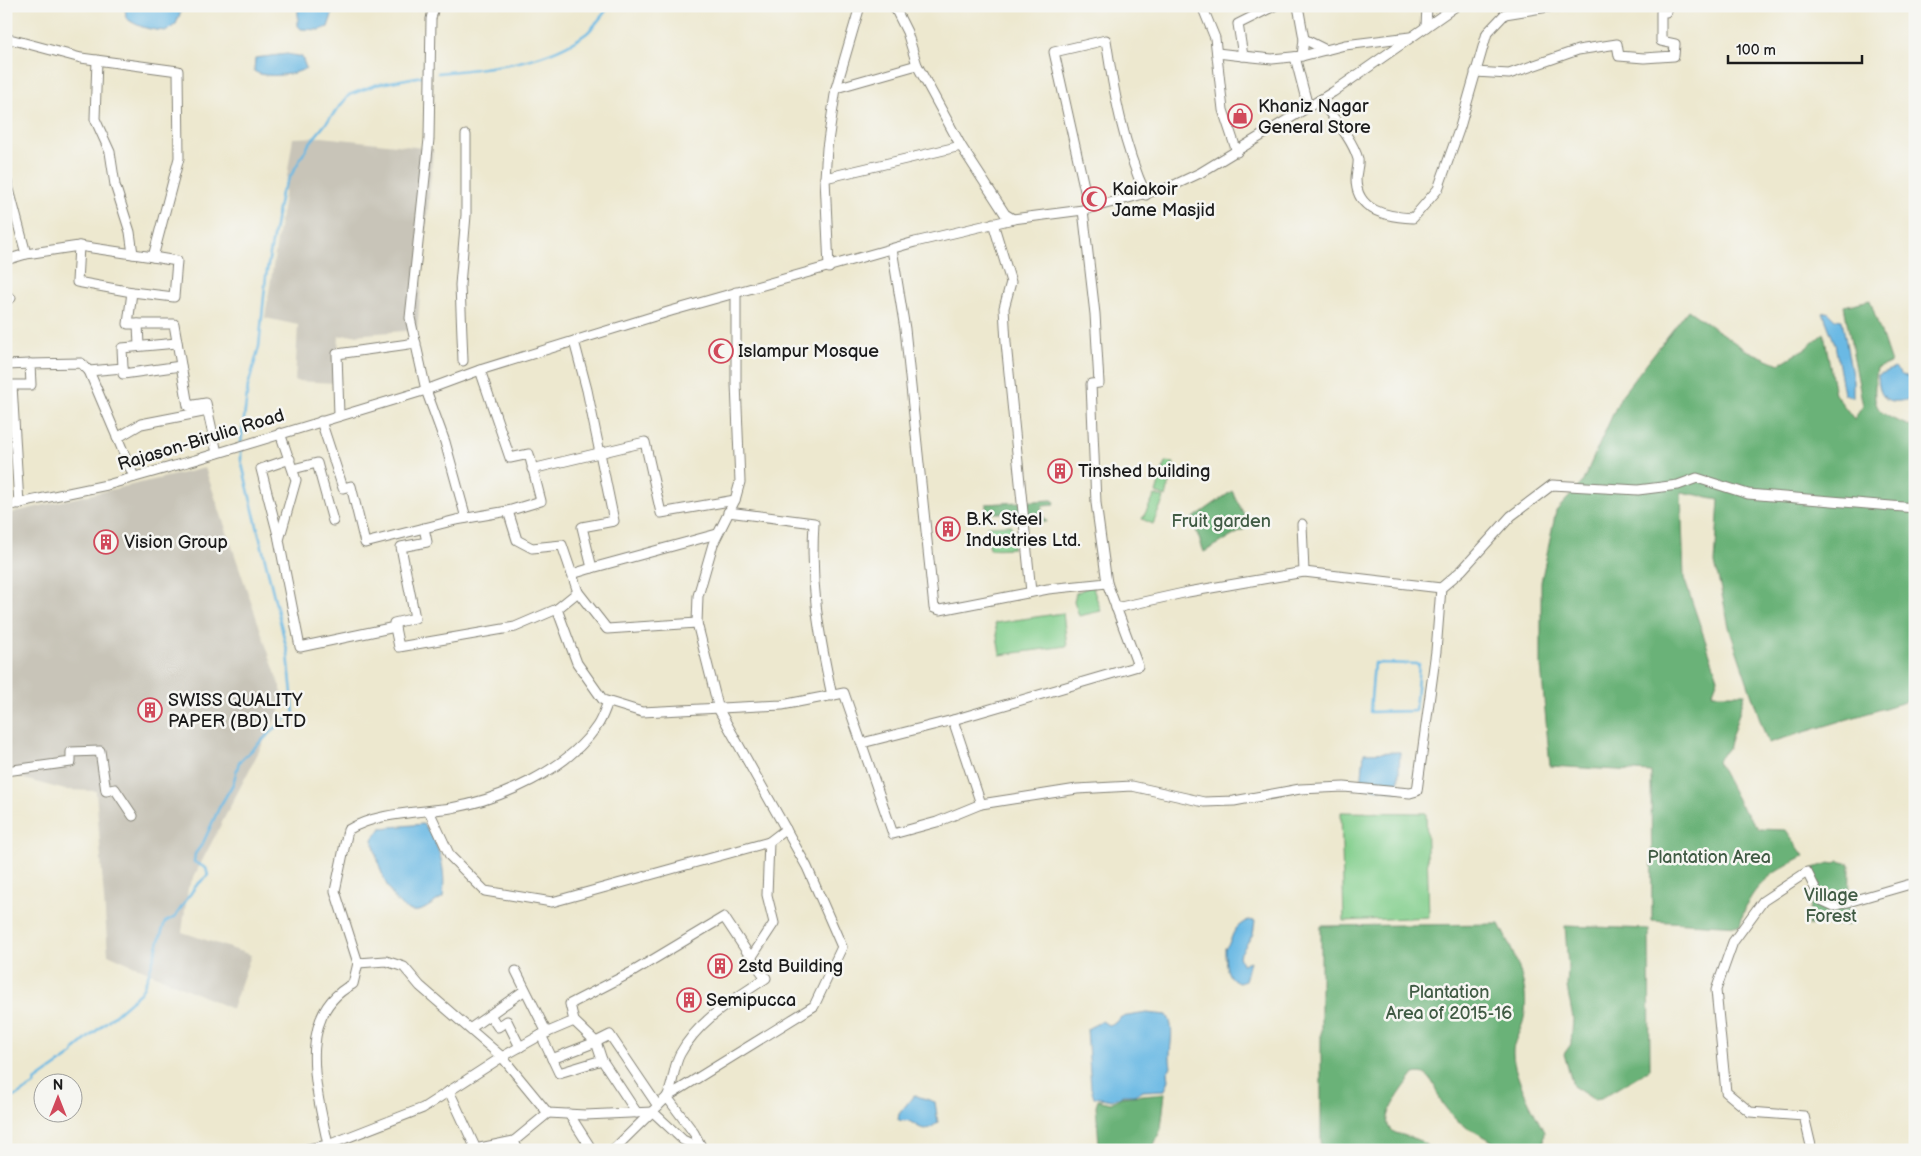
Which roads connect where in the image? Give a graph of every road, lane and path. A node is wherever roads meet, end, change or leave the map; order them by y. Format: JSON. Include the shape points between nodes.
{"nodes":[{"id":1,"x":434,"y":6,"type":"edge"},
{"id":2,"x":860,"y":6,"type":"edge"},
{"id":3,"x":894,"y":6,"type":"edge"},
{"id":4,"x":1202,"y":6,"type":"edge"},
{"id":5,"x":1274,"y":6,"type":"edge"},
{"id":6,"x":1298,"y":6,"type":"edge"},
{"id":7,"x":1428,"y":6,"type":"edge"},
{"id":8,"x":1456,"y":6,"type":"edge"},
{"id":9,"x":1554,"y":6,"type":"edge"},
{"id":10,"x":1666,"y":6,"type":"edge"},
{"id":11,"x":1531,"y":8,"type":"edge"},
{"id":12,"x":1426,"y":27,"type":"junction"},
{"id":13,"x":1415,"y":35,"type":"junction"},
{"id":14,"x":6,"y":38,"type":"edge"},
{"id":15,"x":1304,"y":39,"type":"junction"},
{"id":16,"x":1326,"y":50,"type":"junction"},
{"id":17,"x":1217,"y":53,"type":"junction"},
{"id":18,"x":1243,"y":56,"type":"junction"},
{"id":19,"x":1298,"y":57,"type":"junction"},
{"id":20,"x":97,"y":60,"type":"junction"},
{"id":21,"x":917,"y":65,"type":"junction"},
{"id":22,"x":1475,"y":72,"type":"junction"},
{"id":23,"x":836,"y":88,"type":"junction"},
{"id":24,"x":1320,"y":100,"type":"junction"},
{"id":25,"x":1308,"y":107,"type":"junction"},
{"id":26,"x":466,"y":135,"type":"dead end"},
{"id":27,"x":961,"y":146,"type":"junction"},
{"id":28,"x":1237,"y":152,"type":"junction"},
{"id":29,"x":6,"y":178,"type":"edge"},
{"id":30,"x":825,"y":178,"type":"junction"},
{"id":31,"x":1146,"y":195,"type":"junction"},
{"id":32,"x":8,"y":199,"type":"edge"},
{"id":33,"x":1086,"y":209,"type":"junction"},
{"id":34,"x":1013,"y":219,"type":"junction"},
{"id":35,"x":993,"y":224,"type":"junction"},
{"id":36,"x":80,"y":246,"type":"junction"},
{"id":37,"x":892,"y":249,"type":"junction"},
{"id":38,"x":26,"y":254,"type":"junction"},
{"id":39,"x":133,"y":254,"type":"junction"},
{"id":40,"x":152,"y":257,"type":"junction"},
{"id":41,"x":6,"y":260,"type":"edge"},
{"id":42,"x":829,"y":268,"type":"junction"},
{"id":43,"x":132,"y":292,"type":"junction"},
{"id":44,"x":736,"y":292,"type":"junction"},
{"id":45,"x":138,"y":324,"type":"junction"},
{"id":46,"x":574,"y":341,"type":"junction"},
{"id":47,"x":177,"y":343,"type":"junction"},
{"id":48,"x":416,"y":343,"type":"junction"},
{"id":49,"x":139,"y":346,"type":"junction"},
{"id":50,"x":463,"y":361,"type":"dead end"},
{"id":51,"x":30,"y":364,"type":"junction"},
{"id":52,"x":6,"y":365,"type":"edge"},
{"id":53,"x":181,"y":366,"type":"junction"},
{"id":54,"x":123,"y":368,"type":"junction"},
{"id":55,"x":480,"y":370,"type":"junction"},
{"id":56,"x":89,"y":371,"type":"junction"},
{"id":57,"x":426,"y":390,"type":"junction"},
{"id":58,"x":208,"y":411,"type":"junction"},
{"id":59,"x":339,"y":415,"type":"junction"},
{"id":60,"x":321,"y":421,"type":"junction"},
{"id":61,"x":10,"y":422,"type":"edge"},
{"id":62,"x":280,"y":433,"type":"junction"},
{"id":63,"x":117,"y":438,"type":"junction"},
{"id":64,"x":601,"y":452,"type":"junction"},
{"id":65,"x":217,"y":453,"type":"junction"},
{"id":66,"x":290,"y":459,"type":"junction"},
{"id":67,"x":293,"y":469,"type":"junction"},
{"id":68,"x":532,"y":469,"type":"junction"},
{"id":69,"x":134,"y":477,"type":"junction"},
{"id":70,"x":734,"y":500,"type":"junction"},
{"id":71,"x":18,"y":504,"type":"junction"},
{"id":72,"x":6,"y":506,"type":"edge"},
{"id":73,"x":1915,"y":508,"type":"edge"},
{"id":74,"x":508,"y":511,"type":"junction"},
{"id":75,"x":728,"y":512,"type":"junction"},
{"id":76,"x":466,"y":518,"type":"junction"},
{"id":77,"x":333,"y":521,"type":"dead end"},
{"id":78,"x":1302,"y":524,"type":"dead end"},
{"id":79,"x":424,"y":528,"type":"junction"},
{"id":80,"x":717,"y":534,"type":"junction"},
{"id":81,"x":279,"y":540,"type":"junction"},
{"id":82,"x":592,"y":568,"type":"junction"},
{"id":83,"x":1304,"y":572,"type":"junction"},
{"id":84,"x":572,"y":574,"type":"junction"},
{"id":85,"x":1107,"y":583,"type":"junction"},
{"id":86,"x":1442,"y":588,"type":"junction"},
{"id":87,"x":578,"y":592,"type":"junction"},
{"id":88,"x":1031,"y":592,"type":"junction"},
{"id":89,"x":1116,"y":608,"type":"junction"},
{"id":90,"x":557,"y":609,"type":"junction"},
{"id":91,"x":697,"y":622,"type":"junction"},
{"id":92,"x":395,"y":627,"type":"junction"},
{"id":93,"x":832,"y":696,"type":"junction"},
{"id":94,"x":608,"y":702,"type":"junction"},
{"id":95,"x":719,"y":710,"type":"junction"},
{"id":96,"x":953,"y":720,"type":"junction"},
{"id":97,"x":862,"y":743,"type":"junction"},
{"id":98,"x":6,"y":771,"type":"edge"},
{"id":99,"x":981,"y":804,"type":"junction"},
{"id":100,"x":429,"y":810,"type":"junction"},
{"id":101,"x":133,"y":816,"type":"dead end"},
{"id":102,"x":786,"y":829,"type":"junction"},
{"id":103,"x":769,"y":842,"type":"junction"},
{"id":104,"x":1915,"y":884,"type":"edge"},
{"id":105,"x":751,"y":958,"type":"junction"},
{"id":106,"x":358,"y":963,"type":"junction"},
{"id":107,"x":516,"y":971,"type":"dead end"},
{"id":108,"x":525,"y":990,"type":"junction"},
{"id":109,"x":490,"y":1015,"type":"junction"},
{"id":110,"x":574,"y":1021,"type":"junction"},
{"id":111,"x":472,"y":1028,"type":"junction"},
{"id":112,"x":544,"y":1034,"type":"junction"},
{"id":113,"x":596,"y":1042,"type":"junction"},
{"id":114,"x":520,"y":1047,"type":"junction"},
{"id":115,"x":502,"y":1057,"type":"junction"},
{"id":116,"x":552,"y":1059,"type":"junction"},
{"id":117,"x":602,"y":1060,"type":"junction"},
{"id":118,"x":449,"y":1091,"type":"junction"},
{"id":119,"x":666,"y":1097,"type":"junction"},
{"id":120,"x":656,"y":1109,"type":"junction"},
{"id":121,"x":548,"y":1113,"type":"junction"},
{"id":122,"x":637,"y":1113,"type":"junction"},
{"id":123,"x":570,"y":1114,"type":"junction"},
{"id":124,"x":516,"y":1145,"type":"edge"},
{"id":125,"x":329,"y":1147,"type":"edge"},
{"id":126,"x":473,"y":1149,"type":"edge"},
{"id":127,"x":704,"y":1149,"type":"edge"},
{"id":128,"x":304,"y":1150,"type":"edge"},
{"id":129,"x":592,"y":1150,"type":"edge"},
{"id":130,"x":613,"y":1150,"type":"edge"},
{"id":131,"x":1812,"y":1150,"type":"edge"}],
"edges":[{"from":1,"to":48,"type":"street","via":[[431,19],[429,139],[410,318]]},
{"from":2,"to":23,"type":"street"},
{"from":3,"to":21,"type":"street","via":[[907,32]]},
{"from":4,"to":17,"type":"street","via":[[1215,38]]},
{"from":5,"to":18,"type":"street","via":[[1238,24]]},
{"from":6,"to":15,"type":"street"},
{"from":7,"to":12,"type":"street"},
{"from":8,"to":12,"type":"street","name":"Rajason-Birulia Road"},
{"from":9,"to":11,"type":"street"},
{"from":10,"to":22,"type":"street","via":[[1666,12],[1662,12],[1661,42],[1675,44],[1674,56],[1619,56],[1617,44],[1578,50],[1509,74]]},
{"from":11,"to":22,"type":"street","via":[[1505,14],[1487,33]]},
{"from":12,"to":13,"type":"street","name":"Rajason-Birulia Road"},
{"from":13,"to":16,"type":"street"},
{"from":13,"to":24,"type":"street","name":"Rajason-Birulia Road"},
{"from":14,"to":20,"type":"street"},
{"from":15,"to":16,"type":"street"},
{"from":15,"to":19,"type":"street"},
{"from":16,"to":19,"type":"street"},
{"from":17,"to":18,"type":"street"},
{"from":17,"to":28,"type":"street","via":[[1223,110]]},
{"from":18,"to":19,"type":"street"},
{"from":19,"to":25,"type":"street"},
{"from":20,"to":39,"type":"street","via":[[95,119],[110,152]]},
{"from":20,"to":40,"type":"street","via":[[178,71],[179,158]]},
{"from":21,"to":23,"type":"street"},
{"from":21,"to":27,"type":"street"},
{"from":22,"to":24,"type":"street","via":[[1438,189],[1413,218],[1389,217],[1370,209],[1358,193],[1358,161],[1351,145]]},
{"from":23,"to":30,"type":"street"},
{"from":24,"to":25,"type":"street","name":"Rajason-Birulia Road"},
{"from":25,"to":28,"type":"street","name":"Rajason-Birulia Road"},
{"from":26,"to":50,"type":"street","via":[[466,215],[460,285]]},
{"from":27,"to":30,"type":"street"},
{"from":27,"to":34,"type":"street","via":[[1005,214]]},
{"from":28,"to":31,"type":"street","name":"Rajason-Birulia Road","via":[[1200,173]]},
{"from":29,"to":32,"type":"street"},
{"from":30,"to":42,"type":"street"},
{"from":31,"to":33,"type":"street","name":"Rajason-Birulia Road"},
{"from":31,"to":33,"type":"street","via":[[1124,135],[1106,40],[1054,52]]},
{"from":32,"to":38,"type":"street"},
{"from":33,"to":34,"type":"street","name":"Rajason-Birulia Road"},
{"from":33,"to":85,"type":"street","via":[[1099,383],[1091,384],[1096,503]]},
{"from":34,"to":35,"type":"street","name":"Rajason-Birulia Road"},
{"from":35,"to":37,"type":"street","name":"Rajason-Birulia Road"},
{"from":35,"to":88,"type":"street","via":[[1011,282],[1004,308],[1006,343]]},
{"from":36,"to":38,"type":"street"},
{"from":36,"to":39,"type":"street"},
{"from":36,"to":43,"type":"street","via":[[77,282]]},
{"from":37,"to":42,"type":"street","name":"Rajason-Birulia Road"},
{"from":37,"to":88,"type":"street","via":[[905,329],[934,608],[940,610]]},
{"from":38,"to":41,"type":"street"},
{"from":39,"to":40,"type":"street"},
{"from":40,"to":43,"type":"street","via":[[177,261],[174,297]]},
{"from":42,"to":44,"type":"street","name":"Rajason-Birulia Road"},
{"from":43,"to":45,"type":"street","via":[[128,324]]},
{"from":44,"to":46,"type":"street","name":"Rajason-Birulia Road"},
{"from":44,"to":70,"type":"street","via":[[740,482]]},
{"from":45,"to":47,"type":"street","via":[[174,324]]},
{"from":45,"to":49,"type":"street"},
{"from":46,"to":55,"type":"street","name":"Rajason-Birulia Road"},
{"from":46,"to":64,"type":"street"},
{"from":47,"to":49,"type":"street"},
{"from":47,"to":53,"type":"street"},
{"from":48,"to":57,"type":"street"},
{"from":48,"to":59,"type":"street","via":[[337,354]]},
{"from":49,"to":54,"type":"street","via":[[122,348]]},
{"from":51,"to":52,"type":"street"},
{"from":51,"to":56,"type":"street","via":[[81,363]]},
{"from":51,"to":61,"type":"street","via":[[31,385],[12,385]]},
{"from":53,"to":54,"type":"street","via":[[123,374]]},
{"from":53,"to":58,"type":"street","via":[[188,406],[206,403]]},
{"from":54,"to":56,"type":"street"},
{"from":55,"to":57,"type":"street","name":"Rajason-Birulia Road"},
{"from":55,"to":68,"type":"street","via":[[510,458],[529,454]]},
{"from":56,"to":63,"type":"street"},
{"from":57,"to":59,"type":"street","name":"Rajason-Birulia Road"},
{"from":57,"to":76,"type":"street","via":[[445,442]]},
{"from":58,"to":63,"type":"street","via":[[141,424]]},
{"from":58,"to":65,"type":"street"},
{"from":59,"to":60,"type":"street","name":"Rajason-Birulia Road"},
{"from":60,"to":62,"type":"street","name":"Rajason-Birulia Road"},
{"from":60,"to":79,"type":"street","via":[[343,488],[351,486],[365,543]]},
{"from":61,"to":71,"type":"street"},
{"from":62,"to":65,"type":"street","name":"Rajason-Birulia Road"},
{"from":62,"to":66,"type":"street"},
{"from":63,"to":69,"type":"street"},
{"from":64,"to":68,"type":"street"},
{"from":64,"to":70,"type":"street","via":[[645,442],[662,512]]},
{"from":64,"to":82,"type":"street","via":[[614,521],[582,527]]},
{"from":65,"to":69,"type":"street","name":"Rajason-Birulia Road"},
{"from":66,"to":67,"type":"street"},
{"from":66,"to":81,"type":"street","via":[[261,469]]},
{"from":67,"to":77,"type":"street","via":[[317,463]]},
{"from":67,"to":81,"type":"street","via":[[296,480]]},
{"from":68,"to":74,"type":"street","via":[[541,501]]},
{"from":69,"to":71,"type":"street","name":"Rajason-Birulia Road"},
{"from":70,"to":75,"type":"street"},
{"from":71,"to":72,"type":"street","name":"Rajason-Birulia Road"},
{"from":73,"to":86,"type":"street","via":[[1748,494],[1697,478],[1678,485],[1638,490],[1552,484],[1511,516]]},
{"from":74,"to":76,"type":"street"},
{"from":74,"to":84,"type":"street","via":[[517,540],[532,548],[562,546]]},
{"from":75,"to":80,"type":"street"},
{"from":75,"to":93,"type":"street","via":[[814,523],[812,565],[816,614]]},
{"from":76,"to":79,"type":"street"},
{"from":78,"to":83,"type":"street"},
{"from":79,"to":92,"type":"street","via":[[427,542],[401,547],[415,618],[394,622]]},
{"from":80,"to":82,"type":"street"},
{"from":80,"to":91,"type":"street","via":[[698,596]]},
{"from":81,"to":92,"type":"street","via":[[300,647]]},
{"from":82,"to":84,"type":"street"},
{"from":83,"to":86,"type":"street"},
{"from":83,"to":89,"type":"street"},
{"from":84,"to":87,"type":"street"},
{"from":85,"to":88,"type":"street"},
{"from":85,"to":89,"type":"street"},
{"from":86,"to":99,"type":"street","via":[[1417,791],[1383,792],[1344,787],[1300,789],[1234,801],[1204,802],[1132,786],[1077,789]]},
{"from":87,"to":90,"type":"street"},
{"from":87,"to":91,"type":"street","via":[[608,629]]},
{"from":89,"to":96,"type":"street","via":[[1138,666]]},
{"from":90,"to":92,"type":"street","via":[[515,627],[399,647]]},
{"from":90,"to":94,"type":"street","via":[[577,663],[603,700]]},
{"from":91,"to":95,"type":"street"},
{"from":93,"to":95,"type":"street","via":[[782,706]]},
{"from":93,"to":97,"type":"street","via":[[844,693]]},
{"from":94,"to":95,"type":"street","via":[[642,712]]},
{"from":94,"to":100,"type":"street","via":[[598,725],[577,748],[552,767],[505,794]]},
{"from":95,"to":102,"type":"street"},
{"from":96,"to":97,"type":"street"},
{"from":96,"to":99,"type":"street"},
{"from":97,"to":99,"type":"street","via":[[893,834],[937,822]]},
{"from":98,"to":101,"type":"street","via":[[71,762],[71,752],[100,751],[106,791],[116,789]]},
{"from":100,"to":103,"type":"street","via":[[450,856],[484,891],[552,902]]},
{"from":100,"to":106,"type":"street","via":[[361,822],[348,830],[336,891]]},
{"from":102,"to":103,"type":"street"},
{"from":102,"to":119,"type":"street","via":[[807,867],[842,947],[814,1006]]},
{"from":103,"to":105,"type":"street","via":[[767,895],[774,923]]},
{"from":104,"to":131,"type":"street","via":[[1834,906],[1821,900],[1807,872],[1763,901],[1733,942],[1716,990],[1726,1092],[1750,1112],[1804,1116]]},
{"from":105,"to":110,"type":"street","via":[[724,917],[634,971],[570,1004]]},
{"from":105,"to":119,"type":"street","via":[[766,978],[707,1019],[680,1054],[673,1085]]},
{"from":106,"to":111,"type":"street","via":[[386,961],[404,967],[420,986]]},
{"from":106,"to":125,"type":"street","via":[[353,984],[338,992],[320,1018],[314,1052],[315,1079]]},
{"from":107,"to":108,"type":"street"},
{"from":108,"to":109,"type":"street"},
{"from":108,"to":112,"type":"street"},
{"from":109,"to":111,"type":"street"},
{"from":109,"to":114,"type":"street","via":[[498,1027],[507,1021]]},
{"from":110,"to":112,"type":"street"},
{"from":110,"to":113,"type":"street"},
{"from":111,"to":115,"type":"street"},
{"from":112,"to":114,"type":"street"},
{"from":112,"to":116,"type":"street"},
{"from":113,"to":116,"type":"street"},
{"from":113,"to":117,"type":"street"},
{"from":113,"to":120,"type":"street","via":[[610,1035]]},
{"from":114,"to":115,"type":"street"},
{"from":115,"to":118,"type":"street"},
{"from":115,"to":121,"type":"street"},
{"from":116,"to":117,"type":"street","via":[[558,1073]]},
{"from":117,"to":122,"type":"street"},
{"from":118,"to":125,"type":"street","via":[[423,1108]]},
{"from":118,"to":126,"type":"street"},
{"from":119,"to":120,"type":"street"},
{"from":119,"to":127,"type":"street"},
{"from":120,"to":122,"type":"street"},
{"from":120,"to":127,"type":"street","via":[[683,1140]]},
{"from":120,"to":130,"type":"street"},
{"from":121,"to":123,"type":"street"},
{"from":121,"to":124,"type":"street"},
{"from":122,"to":123,"type":"street"},
{"from":123,"to":129,"type":"street"},
{"from":124,"to":126,"type":"street"},
{"from":125,"to":128,"type":"street"}]}
